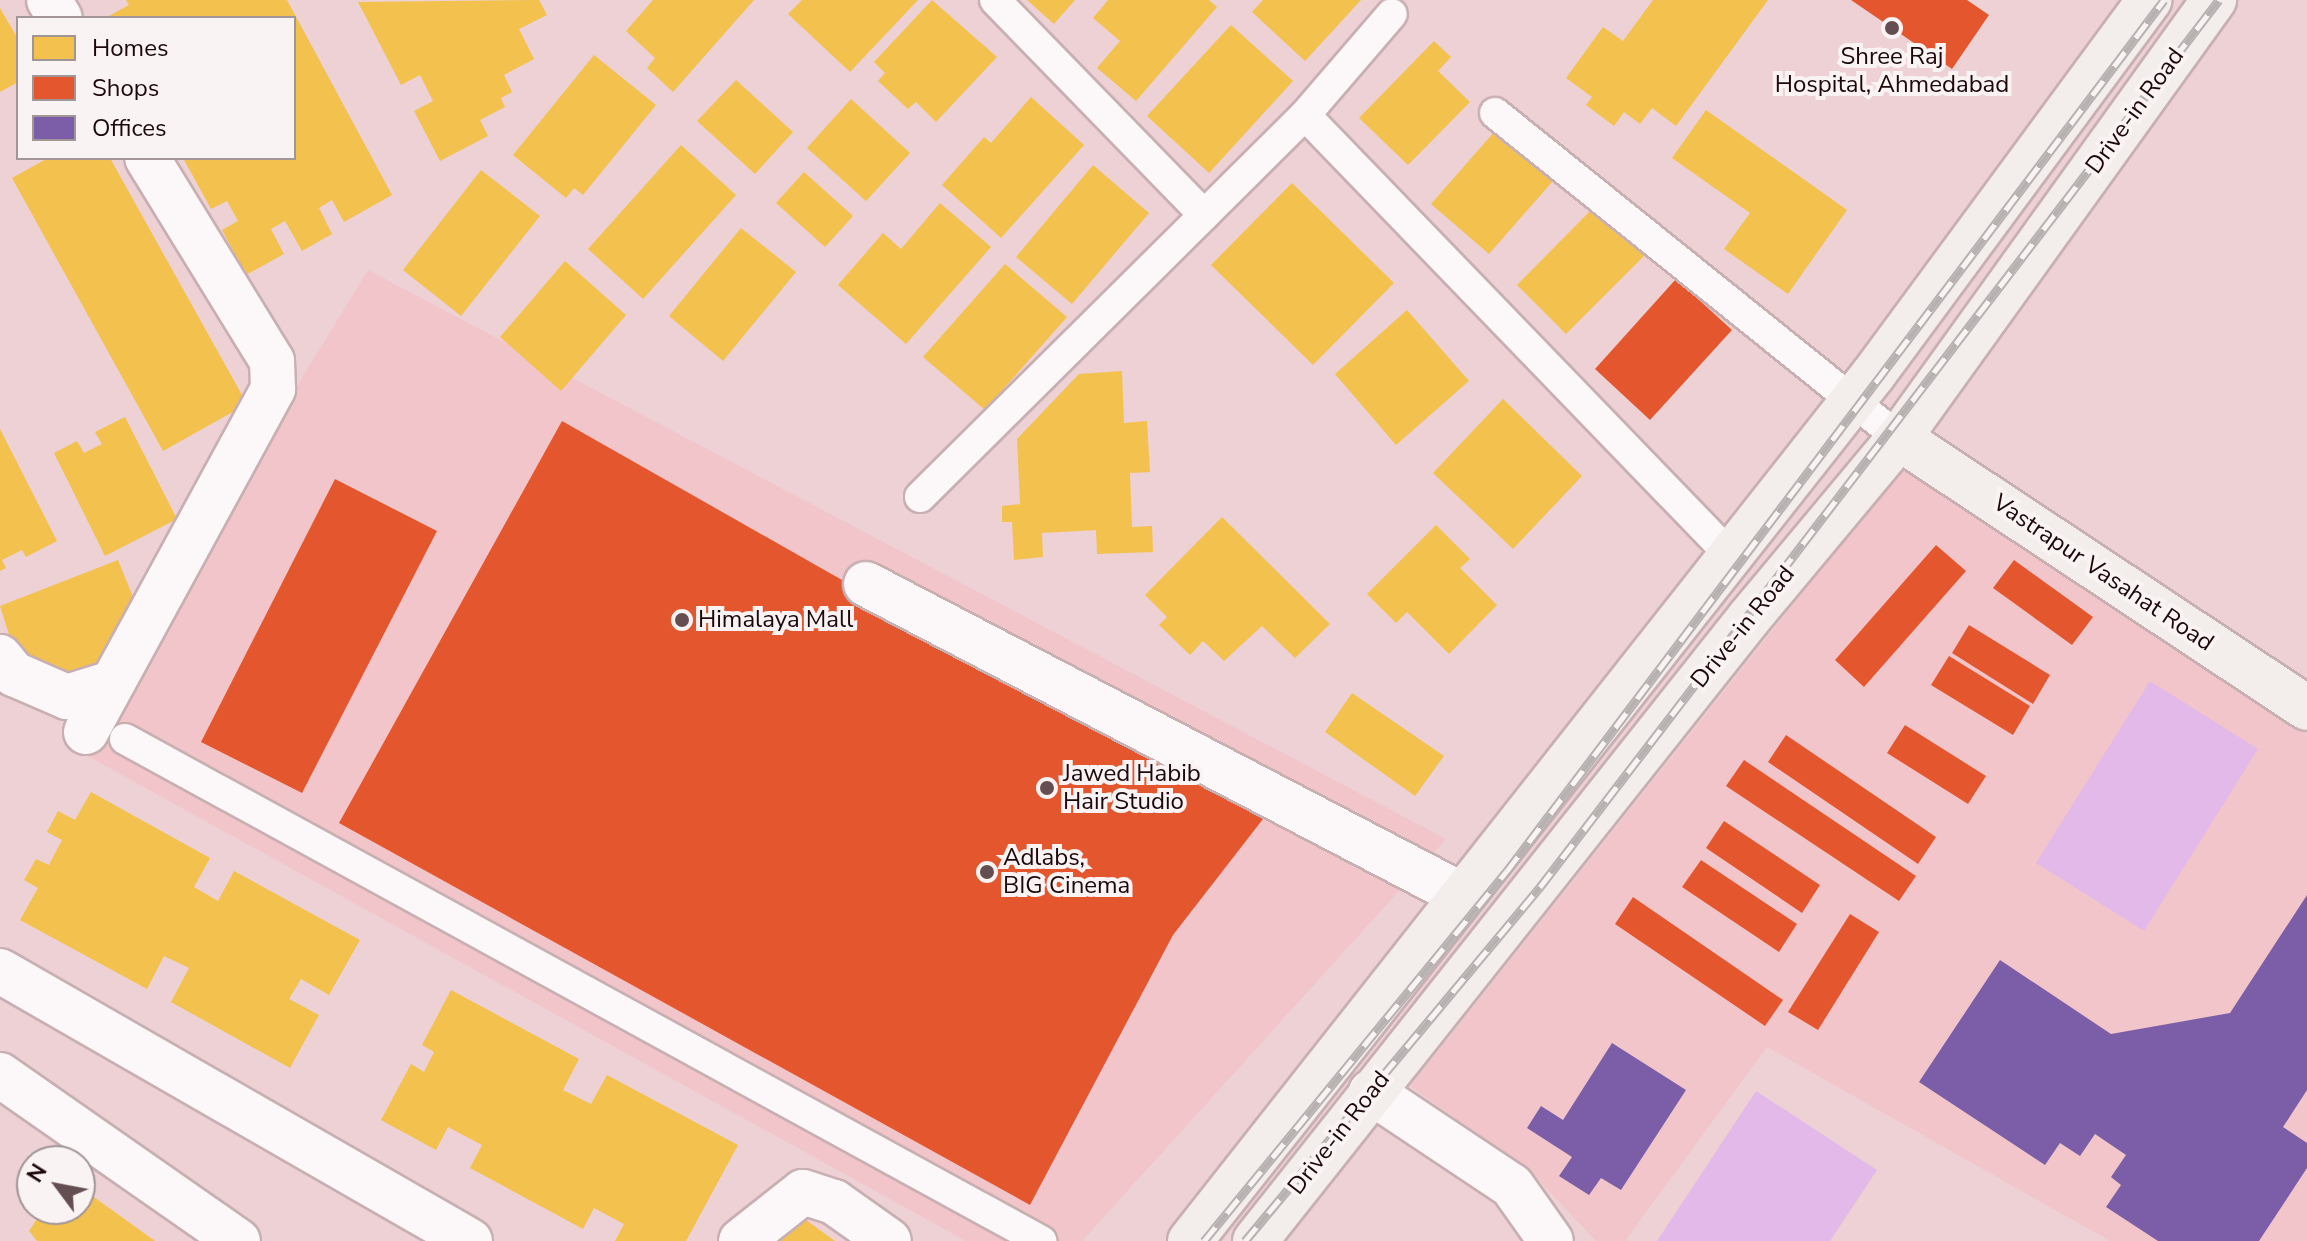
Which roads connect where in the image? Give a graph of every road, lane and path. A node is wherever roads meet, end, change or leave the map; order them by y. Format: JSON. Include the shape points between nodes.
{"nodes":[{"id":1,"x":995,"y":0,"type":"edge"},
{"id":2,"x":2149,"y":0,"type":"edge"},
{"id":3,"x":2214,"y":0,"type":"edge"},
{"id":4,"x":1392,"y":14,"type":"dead end"},
{"id":5,"x":1495,"y":113,"type":"dead end"},
{"id":6,"x":1305,"y":115,"type":"junction"},
{"id":7,"x":148,"y":160,"type":"edge"},
{"id":8,"x":1204,"y":215,"type":"junction"},
{"id":9,"x":1853,"y":400,"type":"junction"},
{"id":10,"x":1899,"y":438,"type":"junction"},
{"id":11,"x":920,"y":497,"type":"dead end"},
{"id":12,"x":1731,"y":556,"type":"junction"},
{"id":13,"x":866,"y":584,"type":"dead end"},
{"id":14,"x":0,"y":657,"type":"edge"},
{"id":15,"x":112,"y":683,"type":"junction"},
{"id":16,"x":2307,"y":708,"type":"edge"},
{"id":17,"x":106,"y":736,"type":"joint"},
{"id":18,"x":1462,"y":895,"type":"junction"},
{"id":19,"x":0,"y":971,"type":"edge"},
{"id":20,"x":0,"y":1075,"type":"edge"},
{"id":21,"x":1371,"y":1092,"type":"junction"},
{"id":22,"x":238,"y":1241,"type":"edge"},
{"id":23,"x":470,"y":1241,"type":"edge"},
{"id":24,"x":741,"y":1241,"type":"edge"},
{"id":25,"x":889,"y":1241,"type":"edge"},
{"id":26,"x":1041,"y":1241,"type":"edge"},
{"id":27,"x":1190,"y":1241,"type":"edge"},
{"id":28,"x":1255,"y":1241,"type":"edge"},
{"id":29,"x":1551,"y":1241,"type":"edge"}],
"edges":[{"from":1,"to":8,"type":"lane"},
{"from":2,"to":9,"type":"main road"},
{"from":3,"to":10,"type":"main road","name":"Drive-in Road"},
{"from":4,"to":6,"type":"lane"},
{"from":5,"to":9,"type":"lane"},
{"from":6,"to":8,"type":"lane"},
{"from":6,"to":12,"type":"lane"},
{"from":7,"to":15,"type":"street","via":[[272,361],[273,389]]},
{"from":8,"to":11,"type":"lane"},
{"from":9,"to":10,"type":"lane"},
{"from":9,"to":12,"type":"main road"},
{"from":10,"to":16,"type":"main road","name":"Vastrapur Vasahat Road"},
{"from":10,"to":21,"type":"main road","name":"Drive-in Road"},
{"from":12,"to":18,"type":"main road"},
{"from":13,"to":18,"type":"street"},
{"from":14,"to":15,"type":"street","via":[[14,674],[67,697]]},
{"from":15,"to":17,"type":"street"},
{"from":17,"to":26,"type":"lane"},
{"from":18,"to":27,"type":"main road"},
{"from":19,"to":23,"type":"street"},
{"from":20,"to":22,"type":"street"},
{"from":21,"to":28,"type":"main road","name":"Drive-in Road"},
{"from":21,"to":29,"type":"street","via":[[1512,1186]]},
{"from":24,"to":25,"type":"street","via":[[803,1192],[834,1202]]}]}
